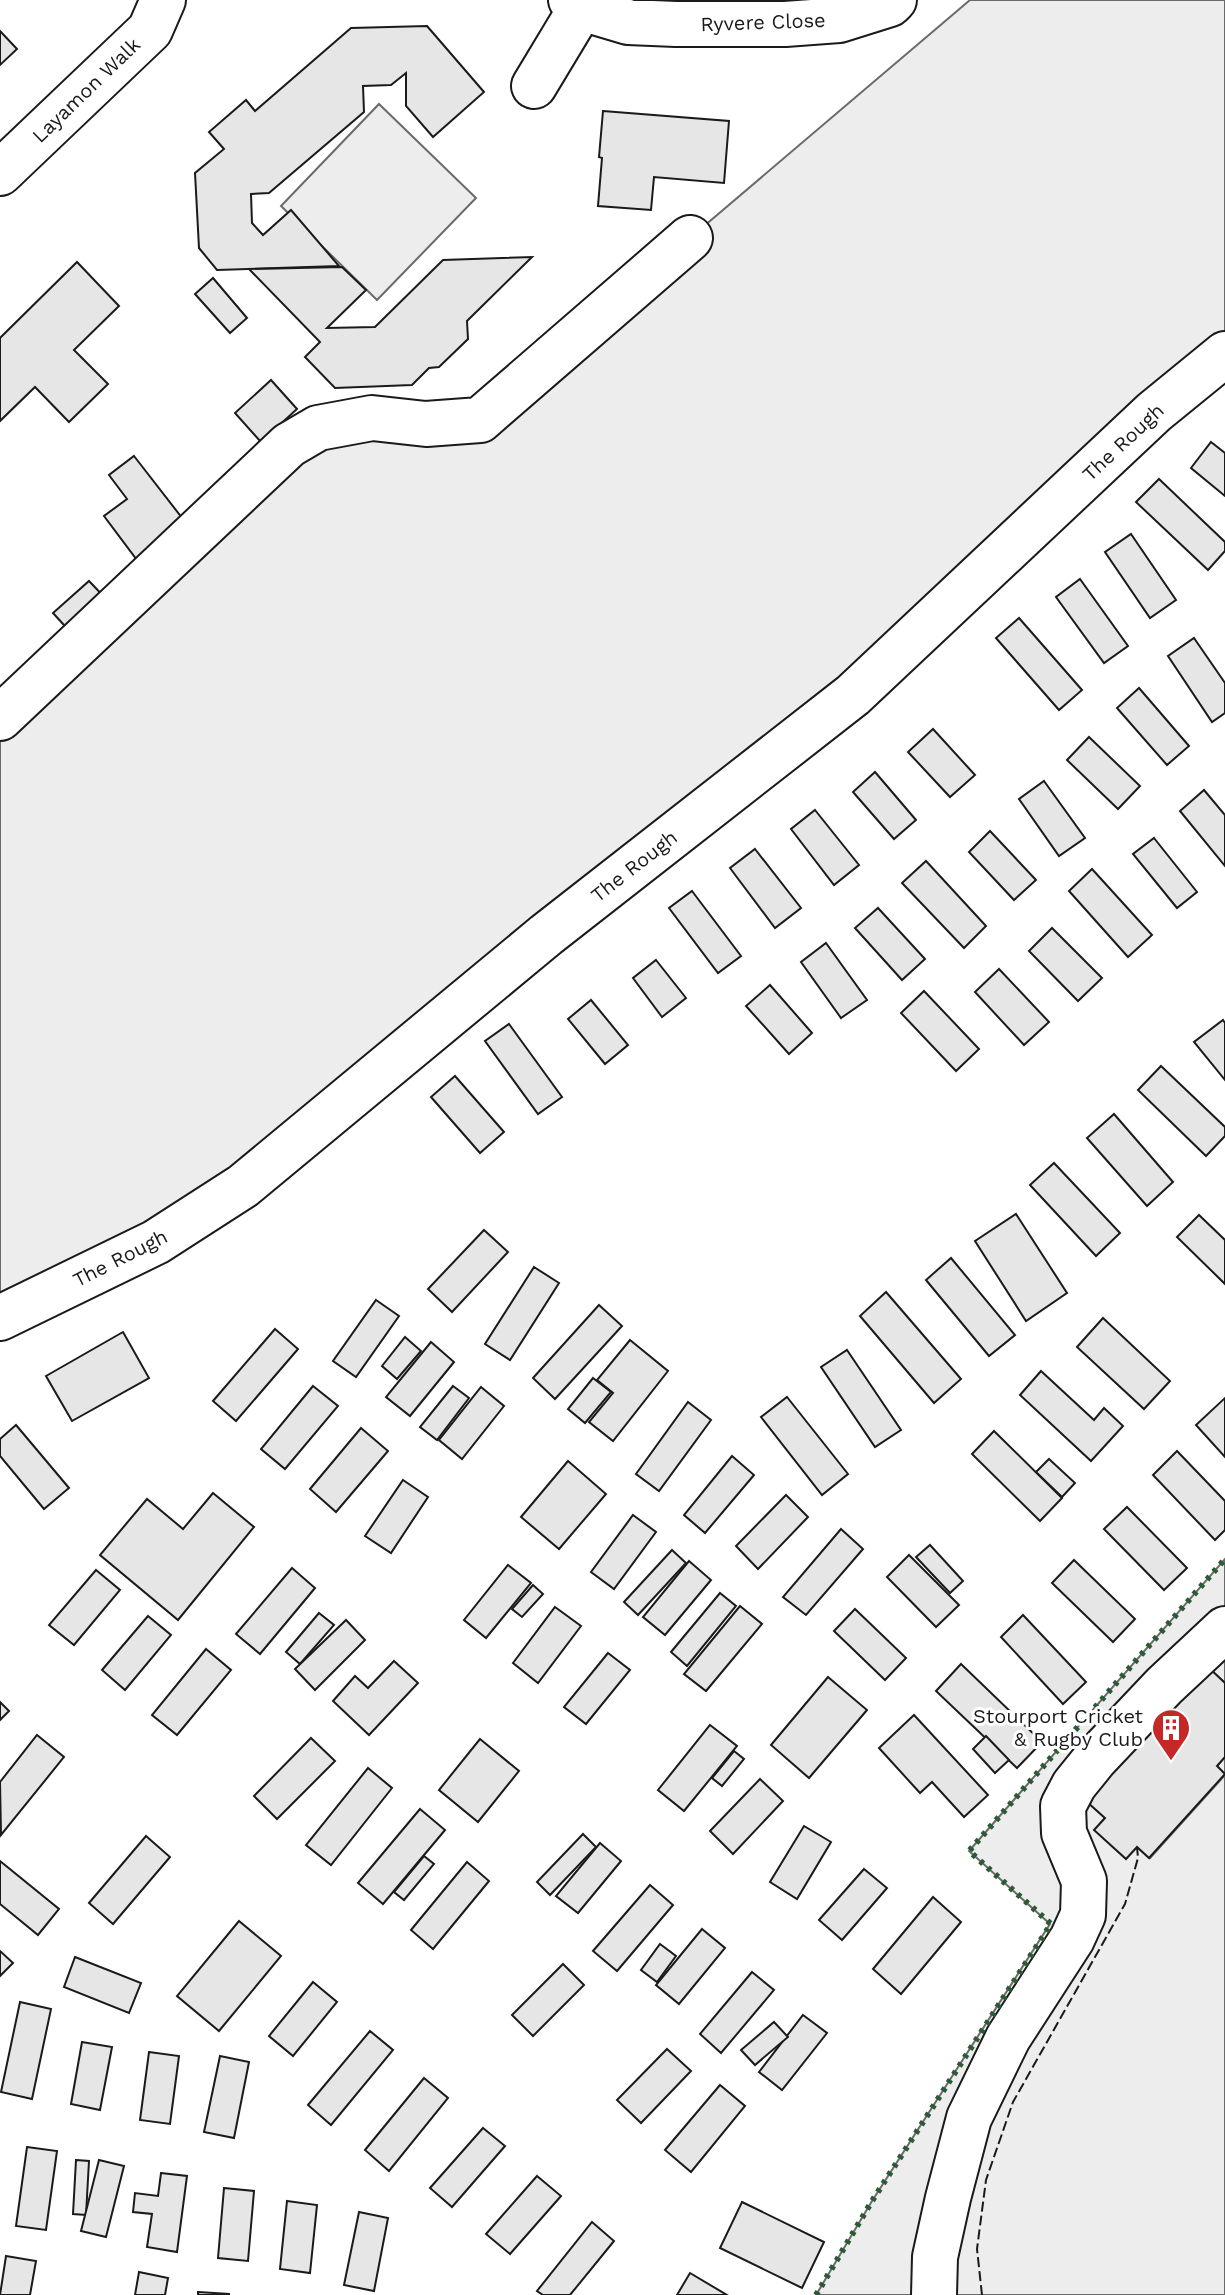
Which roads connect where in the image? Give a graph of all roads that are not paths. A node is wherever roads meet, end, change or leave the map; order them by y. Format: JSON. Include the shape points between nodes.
{"nodes":[{"id":1,"x":181,"y":0,"type":"edge"},
{"id":2,"x":894,"y":0,"type":"edge"},
{"id":3,"x":576,"y":4,"type":"edge"},
{"id":4,"x":676,"y":12,"type":"edge"},
{"id":5,"x":156,"y":15,"type":"edge"},
{"id":6,"x":534,"y":86,"type":"dead end"},
{"id":7,"x":0,"y":173,"type":"edge"},
{"id":8,"x":690,"y":238,"type":"dead end"},
{"id":9,"x":1225,"y":354,"type":"edge"},
{"id":10,"x":0,"y":718,"type":"edge"},
{"id":11,"x":0,"y":1318,"type":"edge"},
{"id":12,"x":1225,"y":1629,"type":"edge"},
{"id":13,"x":934,"y":2295,"type":"edge"}],
"edges":[{"from":1,"to":5,"type":"street"},
{"from":2,"to":4,"type":"street","name":"Ryvere Close","via":[[839,20],[785,24]]},
{"from":3,"to":4,"type":"street","name":"Ryvere Close","via":[[628,22]]},
{"from":3,"to":6,"type":"street","name":"Ryvere Close"},
{"from":5,"to":7,"type":"street","name":"Layamon Walk"},
{"from":8,"to":10,"type":"street","via":[[480,420],[426,424],[372,418],[318,428],[289,445]]},
{"from":9,"to":11,"type":"street","name":"The Rough","via":[[1154,412],[853,695],[546,935],[243,1186],[156,1242]]},
{"from":12,"to":13,"type":"street","via":[[1095,1759],[1063,1806],[1064,1833],[1084,1881],[1083,1915],[1008,2038],[969,2118],[935,2257]]}]}
